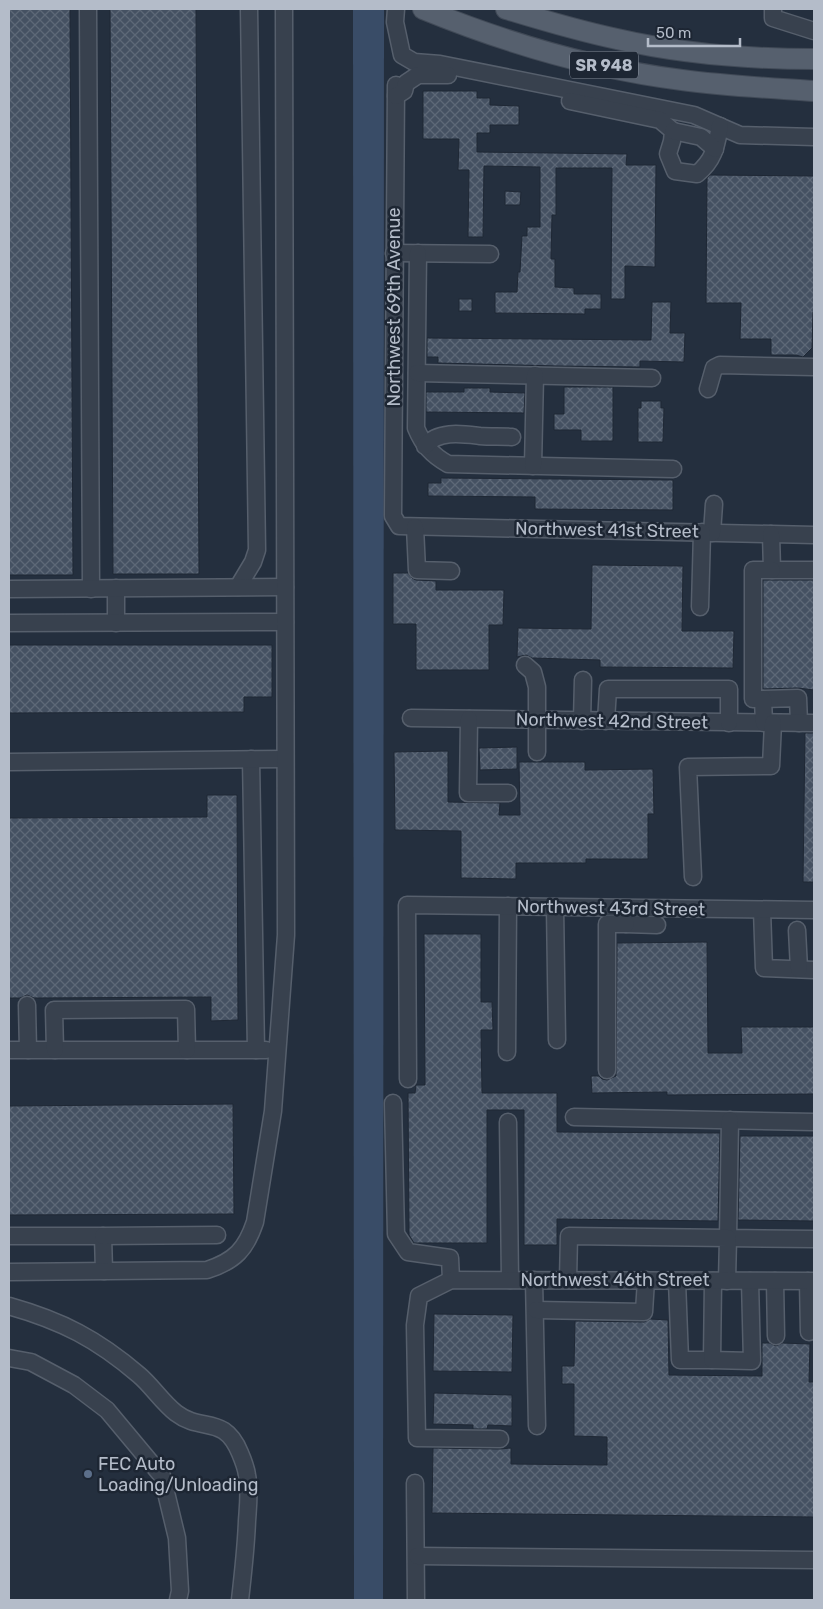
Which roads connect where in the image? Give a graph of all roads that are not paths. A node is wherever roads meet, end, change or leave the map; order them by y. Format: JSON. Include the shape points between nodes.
{"nodes":[{"id":1,"x":88,"y":9,"type":"edge"},
{"id":2,"x":249,"y":9,"type":"edge"},
{"id":3,"x":284,"y":9,"type":"edge"},
{"id":4,"x":396,"y":9,"type":"edge"},
{"id":5,"x":423,"y":9,"type":"edge"},
{"id":6,"x":506,"y":9,"type":"edge"},
{"id":7,"x":773,"y":9,"type":"edge"},
{"id":8,"x":814,"y":31,"type":"edge"},
{"id":9,"x":814,"y":59,"type":"edge"},
{"id":10,"x":814,"y":91,"type":"edge"},
{"id":11,"x":720,"y":126,"type":"junction"},
{"id":12,"x":672,"y":130,"type":"junction"},
{"id":13,"x":814,"y":137,"type":"edge"},
{"id":14,"x":715,"y":149,"type":"junction"},
{"id":15,"x":394,"y":253,"type":"junction"},
{"id":16,"x":418,"y":253,"type":"junction"},
{"id":17,"x":490,"y":254,"type":"dead end"},
{"id":18,"x":814,"y":367,"type":"edge"},
{"id":19,"x":417,"y":373,"type":"junction"},
{"id":20,"x":535,"y":375,"type":"junction"},
{"id":21,"x":652,"y":378,"type":"dead end"},
{"id":22,"x":708,"y":389,"type":"dead end"},
{"id":23,"x":512,"y":437,"type":"dead end"},
{"id":24,"x":426,"y":446,"type":"junction"},
{"id":25,"x":534,"y":466,"type":"junction"},
{"id":26,"x":673,"y":469,"type":"dead end"},
{"id":27,"x":714,"y":504,"type":"dead end"},
{"id":28,"x":407,"y":526,"type":"junction"},
{"id":29,"x":707,"y":532,"type":"junction"},
{"id":30,"x":771,"y":534,"type":"junction"},
{"id":31,"x":814,"y":535,"type":"edge"},
{"id":32,"x":772,"y":570,"type":"junction"},
{"id":33,"x":814,"y":570,"type":"edge"},
{"id":34,"x":451,"y":571,"type":"dead end"},
{"id":35,"x":238,"y":587,"type":"junction"},
{"id":36,"x":285,"y":587,"type":"junction"},
{"id":37,"x":91,"y":588,"type":"junction"},
{"id":38,"x":116,"y":588,"type":"junction"},
{"id":39,"x":9,"y":589,"type":"edge"},
{"id":40,"x":700,"y":607,"type":"dead end"},
{"id":41,"x":285,"y":622,"type":"junction"},
{"id":42,"x":9,"y":623,"type":"edge"},
{"id":43,"x":116,"y":623,"type":"junction"},
{"id":44,"x":525,"y":665,"type":"dead end"},
{"id":45,"x":583,"y":680,"type":"dead end"},
{"id":46,"x":763,"y":699,"type":"junction"},
{"id":47,"x":410,"y":718,"type":"dead end"},
{"id":48,"x":469,"y":719,"type":"junction"},
{"id":49,"x":538,"y":720,"type":"junction"},
{"id":50,"x":582,"y":721,"type":"junction"},
{"id":51,"x":606,"y":721,"type":"junction"},
{"id":52,"x":729,"y":723,"type":"junction"},
{"id":53,"x":769,"y":723,"type":"junction"},
{"id":54,"x":807,"y":723,"type":"edge"},
{"id":55,"x":537,"y":752,"type":"dead end"},
{"id":56,"x":251,"y":759,"type":"junction"},
{"id":57,"x":285,"y":759,"type":"junction"},
{"id":58,"x":9,"y":762,"type":"edge"},
{"id":59,"x":508,"y":793,"type":"dead end"},
{"id":60,"x":693,"y":877,"type":"dead end"},
{"id":61,"x":508,"y":906,"type":"junction"},
{"id":62,"x":555,"y":907,"type":"junction"},
{"id":63,"x":762,"y":910,"type":"junction"},
{"id":64,"x":814,"y":910,"type":"edge"},
{"id":65,"x":625,"y":916,"type":"junction"},
{"id":66,"x":657,"y":925,"type":"dead end"},
{"id":67,"x":796,"y":930,"type":"dead end"},
{"id":68,"x":807,"y":969,"type":"edge"},
{"id":69,"x":27,"y":1006,"type":"dead end"},
{"id":70,"x":557,"y":1040,"type":"dead end"},
{"id":71,"x":9,"y":1050,"type":"edge"},
{"id":72,"x":28,"y":1050,"type":"junction"},
{"id":73,"x":55,"y":1050,"type":"junction"},
{"id":74,"x":187,"y":1050,"type":"junction"},
{"id":75,"x":256,"y":1050,"type":"junction"},
{"id":76,"x":278,"y":1050,"type":"junction"},
{"id":77,"x":507,"y":1052,"type":"dead end"},
{"id":78,"x":607,"y":1070,"type":"dead end"},
{"id":79,"x":408,"y":1078,"type":"dead end"},
{"id":80,"x":393,"y":1103,"type":"dead end"},
{"id":81,"x":574,"y":1117,"type":"dead end"},
{"id":82,"x":730,"y":1120,"type":"junction"},
{"id":83,"x":508,"y":1122,"type":"dead end"},
{"id":84,"x":814,"y":1122,"type":"edge"},
{"id":85,"x":217,"y":1235,"type":"dead end"},
{"id":86,"x":9,"y":1236,"type":"edge"},
{"id":87,"x":103,"y":1236,"type":"junction"},
{"id":88,"x":728,"y":1238,"type":"junction"},
{"id":89,"x":814,"y":1239,"type":"edge"},
{"id":90,"x":104,"y":1271,"type":"junction"},
{"id":91,"x":9,"y":1272,"type":"edge"},
{"id":92,"x":451,"y":1280,"type":"junction"},
{"id":93,"x":510,"y":1280,"type":"junction"},
{"id":94,"x":534,"y":1280,"type":"junction"},
{"id":95,"x":568,"y":1280,"type":"junction"},
{"id":96,"x":646,"y":1280,"type":"junction"},
{"id":97,"x":677,"y":1281,"type":"junction"},
{"id":98,"x":720,"y":1281,"type":"junction"},
{"id":99,"x":750,"y":1281,"type":"junction"},
{"id":100,"x":775,"y":1281,"type":"junction"},
{"id":101,"x":811,"y":1281,"type":"edge"},
{"id":102,"x":9,"y":1306,"type":"edge"},
{"id":103,"x":536,"y":1310,"type":"junction"},
{"id":104,"x":809,"y":1332,"type":"dead end"},
{"id":105,"x":776,"y":1336,"type":"dead end"},
{"id":106,"x":9,"y":1358,"type":"edge"},
{"id":107,"x":712,"y":1360,"type":"junction"},
{"id":108,"x":537,"y":1426,"type":"dead end"},
{"id":109,"x":500,"y":1439,"type":"dead end"},
{"id":110,"x":415,"y":1483,"type":"dead end"},
{"id":111,"x":417,"y":1556,"type":"junction"},
{"id":112,"x":814,"y":1560,"type":"edge"},
{"id":113,"x":178,"y":1600,"type":"edge"},
{"id":114,"x":240,"y":1600,"type":"edge"},
{"id":115,"x":416,"y":1600,"type":"edge"}],
"edges":[{"from":1,"to":37,"type":"street"},
{"from":2,"to":35,"type":"street","via":[[257,550],[254,562]]},
{"from":3,"to":36,"type":"street"},
{"from":4,"to":11,"type":"street","via":[[395,22],[402,55],[414,62],[440,64],[694,115]]},
{"from":5,"to":10,"type":"main road","number":"SR 948","via":[[543,50],[621,69],[680,80]]},
{"from":6,"to":9,"type":"main road","number":"SR 948","via":[[618,40],[731,55]]},
{"from":7,"to":8,"type":"street","via":[[773,18]]},
{"from":11,"to":13,"type":"street","via":[[740,135]]},
{"from":11,"to":14,"type":"street"},
{"from":12,"to":14,"type":"street","via":[[701,137]]},
{"from":12,"to":14,"type":"street","via":[[668,154],[675,171],[696,174],[708,164]]},
{"from":12,"to":15,"type":"street","name":"Northwest 69th Avenue","via":[[660,120],[443,74],[418,75],[406,82],[404,91],[396,91]]},
{"from":15,"to":16,"type":"street"},
{"from":15,"to":28,"type":"street","name":"Northwest 69th Avenue","via":[[393,516]]},
{"from":16,"to":17,"type":"street"},
{"from":16,"to":19,"type":"street"},
{"from":18,"to":22,"type":"street","via":[[720,365],[714,368]]},
{"from":19,"to":20,"type":"street"},
{"from":19,"to":24,"type":"street","via":[[416,428]]},
{"from":20,"to":21,"type":"street"},
{"from":20,"to":25,"type":"street"},
{"from":23,"to":24,"type":"street","via":[[461,433],[430,440]]},
{"from":24,"to":25,"type":"street","via":[[448,464]]},
{"from":25,"to":26,"type":"street"},
{"from":27,"to":29,"type":"street"},
{"from":28,"to":29,"type":"street","name":"Northwest 41st Street"},
{"from":28,"to":34,"type":"street","name":"Northwest 69th Avenue","via":[[417,570]]},
{"from":29,"to":30,"type":"street","name":"Northwest 41st Street"},
{"from":29,"to":40,"type":"street"},
{"from":30,"to":31,"type":"street","name":"Northwest 41st Street"},
{"from":30,"to":32,"type":"street"},
{"from":32,"to":33,"type":"street"},
{"from":32,"to":46,"type":"street","via":[[753,570],[753,699]]},
{"from":35,"to":36,"type":"street"},
{"from":35,"to":38,"type":"street"},
{"from":36,"to":41,"type":"street"},
{"from":37,"to":38,"type":"street"},
{"from":37,"to":39,"type":"street"},
{"from":38,"to":43,"type":"street"},
{"from":41,"to":43,"type":"street"},
{"from":41,"to":57,"type":"street"},
{"from":42,"to":43,"type":"street"},
{"from":44,"to":49,"type":"street","via":[[533,672],[537,688]]},
{"from":45,"to":50,"type":"street"},
{"from":46,"to":53,"type":"street"},
{"from":46,"to":54,"type":"street","via":[[798,698]]},
{"from":47,"to":48,"type":"street","name":"Northwest 42nd Street"},
{"from":48,"to":49,"type":"street","name":"Northwest 42nd Street"},
{"from":48,"to":59,"type":"street","via":[[468,793]]},
{"from":49,"to":50,"type":"street","name":"Northwest 42nd Street"},
{"from":49,"to":55,"type":"street"},
{"from":50,"to":51,"type":"street","name":"Northwest 42nd Street"},
{"from":51,"to":52,"type":"street","name":"Northwest 42nd Street"},
{"from":51,"to":52,"type":"street","via":[[608,690],[729,689]]},
{"from":52,"to":53,"type":"street","name":"Northwest 42nd Street"},
{"from":53,"to":54,"type":"street","name":"Northwest 42nd Street"},
{"from":53,"to":60,"type":"street","via":[[771,766],[688,767]]},
{"from":56,"to":57,"type":"street"},
{"from":56,"to":58,"type":"street"},
{"from":56,"to":75,"type":"street"},
{"from":57,"to":76,"type":"street","via":[[286,935]]},
{"from":61,"to":62,"type":"street","name":"Northwest 43rd Street"},
{"from":61,"to":77,"type":"street"},
{"from":61,"to":79,"type":"street","name":"Northwest 43rd Street","via":[[407,905]]},
{"from":62,"to":65,"type":"street","name":"Northwest 43rd Street"},
{"from":62,"to":70,"type":"street"},
{"from":63,"to":64,"type":"street","name":"Northwest 43rd Street"},
{"from":63,"to":65,"type":"street","name":"Northwest 43rd Street"},
{"from":63,"to":68,"type":"street","via":[[764,968]]},
{"from":65,"to":66,"type":"street"},
{"from":65,"to":78,"type":"street","via":[[606,924]]},
{"from":67,"to":68,"type":"street"},
{"from":69,"to":72,"type":"street"},
{"from":71,"to":72,"type":"street"},
{"from":72,"to":73,"type":"street"},
{"from":73,"to":74,"type":"street"},
{"from":73,"to":74,"type":"street","via":[[54,1010],[186,1009]]},
{"from":74,"to":75,"type":"street"},
{"from":75,"to":76,"type":"street"},
{"from":76,"to":90,"type":"street","via":[[273,1111],[255,1222],[245,1246],[232,1259],[207,1270]]},
{"from":80,"to":92,"type":"street","via":[[396,1234],[408,1252],[450,1258]]},
{"from":81,"to":82,"type":"street"},
{"from":82,"to":84,"type":"street"},
{"from":82,"to":88,"type":"street"},
{"from":83,"to":93,"type":"street"},
{"from":85,"to":87,"type":"street"},
{"from":86,"to":87,"type":"street"},
{"from":87,"to":90,"type":"street"},
{"from":88,"to":89,"type":"street"},
{"from":88,"to":95,"type":"street","via":[[569,1236]]},
{"from":88,"to":98,"type":"street"},
{"from":90,"to":91,"type":"street"},
{"from":92,"to":93,"type":"street","name":"Northwest 46th Street"},
{"from":92,"to":109,"type":"street","name":"Northwest 46th Street","via":[[419,1296],[415,1325],[417,1438]]},
{"from":93,"to":94,"type":"street","name":"Northwest 46th Street"},
{"from":94,"to":95,"type":"street","name":"Northwest 46th Street"},
{"from":94,"to":103,"type":"street"},
{"from":95,"to":96,"type":"street","name":"Northwest 46th Street"},
{"from":96,"to":97,"type":"street","name":"Northwest 46th Street"},
{"from":96,"to":103,"type":"street","via":[[644,1312]]},
{"from":97,"to":98,"type":"street","name":"Northwest 46th Street"},
{"from":97,"to":107,"type":"street","via":[[680,1360]]},
{"from":98,"to":99,"type":"street","name":"Northwest 46th Street"},
{"from":98,"to":107,"type":"street"},
{"from":99,"to":100,"type":"street","name":"Northwest 46th Street"},
{"from":99,"to":107,"type":"street","via":[[752,1361]]},
{"from":100,"to":101,"type":"street","name":"Northwest 46th Street"},
{"from":100,"to":105,"type":"street"},
{"from":101,"to":104,"type":"street"},
{"from":102,"to":114,"type":"street","via":[[69,1327],[141,1376],[180,1416],[219,1427],[232,1437],[247,1474],[248,1507]]},
{"from":103,"to":108,"type":"street"},
{"from":106,"to":113,"type":"street","via":[[31,1362],[74,1385],[107,1410],[162,1476],[177,1538]]},
{"from":110,"to":111,"type":"street"},
{"from":111,"to":112,"type":"street"},
{"from":111,"to":115,"type":"street"}]}
